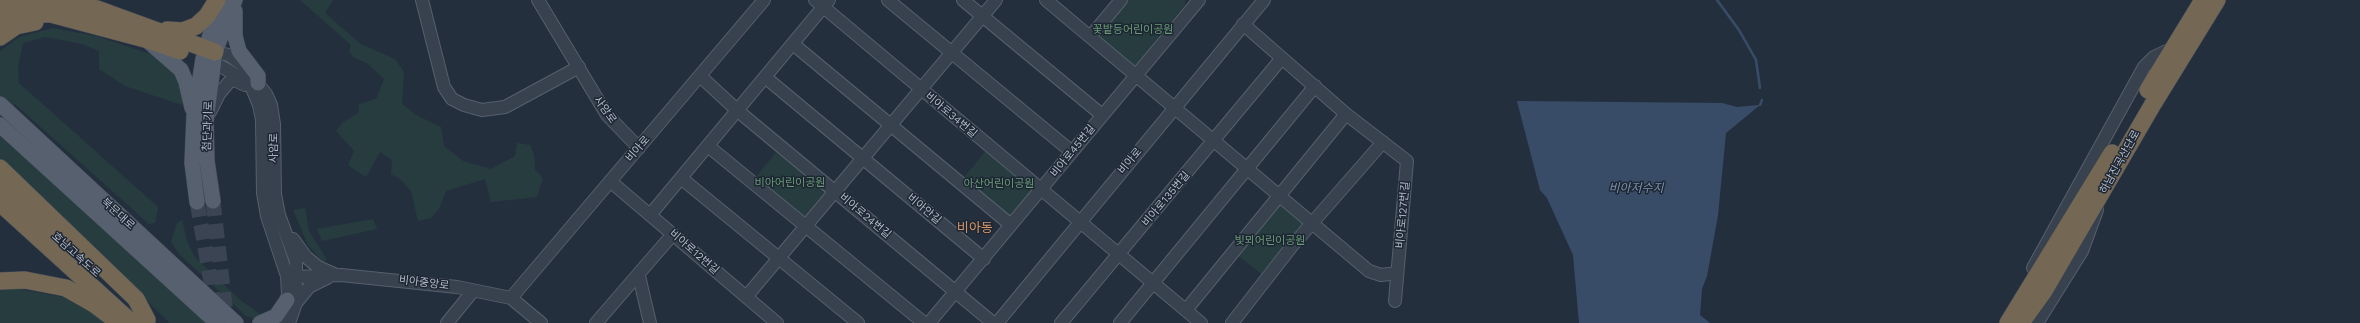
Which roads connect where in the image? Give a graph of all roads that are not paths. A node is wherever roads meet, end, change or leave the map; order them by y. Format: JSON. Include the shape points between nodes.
{"nodes":[{"id":1,"x":219,"y":0,"type":"edge"},
{"id":2,"x":236,"y":0,"type":"edge"},
{"id":3,"x":422,"y":0,"type":"edge"},
{"id":4,"x":538,"y":0,"type":"edge"},
{"id":5,"x":764,"y":0,"type":"edge"},
{"id":6,"x":888,"y":0,"type":"edge"},
{"id":7,"x":963,"y":0,"type":"edge"},
{"id":8,"x":996,"y":0,"type":"edge"},
{"id":9,"x":1046,"y":0,"type":"edge"},
{"id":10,"x":1120,"y":0,"type":"edge"},
{"id":11,"x":1264,"y":0,"type":"edge"},
{"id":12,"x":2203,"y":0,"type":"edge"},
{"id":13,"x":2217,"y":0,"type":"edge"},
{"id":14,"x":34,"y":1,"type":"edge"},
{"id":15,"x":1196,"y":1,"type":"edge"},
{"id":16,"x":823,"y":2,"type":"edge"},
{"id":17,"x":0,"y":3,"type":"edge"},
{"id":18,"x":0,"y":10,"type":"edge"},
{"id":19,"x":982,"y":16,"type":"junction"},
{"id":20,"x":0,"y":18,"type":"edge"},
{"id":21,"x":75,"y":20,"type":"junction"},
{"id":22,"x":1243,"y":24,"type":"junction"},
{"id":23,"x":148,"y":33,"type":"junction"},
{"id":24,"x":0,"y":37,"type":"edge"},
{"id":25,"x":1090,"y":37,"type":"junction"},
{"id":26,"x":793,"y":44,"type":"junction"},
{"id":27,"x":952,"y":53,"type":"junction"},
{"id":28,"x":209,"y":55,"type":"junction"},
{"id":29,"x":1282,"y":58,"type":"junction"},
{"id":30,"x":579,"y":67,"type":"junction"},
{"id":31,"x":700,"y":76,"type":"junction"},
{"id":32,"x":1135,"y":76,"type":"junction"},
{"id":33,"x":765,"y":77,"type":"junction"},
{"id":34,"x":255,"y":85,"type":"junction"},
{"id":35,"x":1316,"y":86,"type":"junction"},
{"id":36,"x":921,"y":90,"type":"junction"},
{"id":37,"x":2153,"y":104,"type":"junction"},
{"id":38,"x":5,"y":108,"type":"edge"},
{"id":39,"x":1174,"y":109,"type":"junction"},
{"id":40,"x":738,"y":111,"type":"junction"},
{"id":41,"x":1346,"y":114,"type":"junction"},
{"id":42,"x":1102,"y":115,"type":"junction"},
{"id":43,"x":200,"y":118,"type":"junction"},
{"id":44,"x":0,"y":125,"type":"edge"},
{"id":45,"x":892,"y":125,"type":"junction"},
{"id":46,"x":1214,"y":142,"type":"junction"},
{"id":47,"x":1383,"y":142,"type":"junction"},
{"id":48,"x":708,"y":146,"type":"junction"},
{"id":49,"x":639,"y":148,"type":"junction"},
{"id":50,"x":1072,"y":152,"type":"junction"},
{"id":51,"x":863,"y":158,"type":"junction"},
{"id":52,"x":0,"y":168,"type":"edge"},
{"id":53,"x":1246,"y":169,"type":"junction"},
{"id":54,"x":681,"y":178,"type":"junction"},
{"id":55,"x":610,"y":181,"type":"junction"},
{"id":56,"x":0,"y":187,"type":"edge"},
{"id":57,"x":1041,"y":189,"type":"junction"},
{"id":58,"x":836,"y":191,"type":"junction"},
{"id":59,"x":1279,"y":196,"type":"junction"},
{"id":60,"x":213,"y":201,"type":"tunnel mouth"},
{"id":61,"x":198,"y":202,"type":"tunnel mouth"},
{"id":62,"x":0,"y":203,"type":"edge"},
{"id":63,"x":279,"y":215,"type":"junction"},
{"id":64,"x":650,"y":215,"type":"junction"},
{"id":65,"x":1080,"y":222,"type":"junction"},
{"id":66,"x":1312,"y":223,"type":"junction"},
{"id":67,"x":807,"y":225,"type":"junction"},
{"id":68,"x":1011,"y":225,"type":"junction"},
{"id":69,"x":673,"y":234,"type":"junction"},
{"id":70,"x":1119,"y":255,"type":"junction"},
{"id":71,"x":780,"y":258,"type":"junction"},
{"id":72,"x":984,"y":259,"type":"junction"},
{"id":73,"x":1397,"y":273,"type":"junction"},
{"id":74,"x":335,"y":275,"type":"junction"},
{"id":75,"x":639,"y":276,"type":"junction"},
{"id":76,"x":296,"y":277,"type":"junction"},
{"id":77,"x":0,"y":281,"type":"edge"},
{"id":78,"x":1153,"y":283,"type":"junction"},
{"id":79,"x":473,"y":291,"type":"junction"},
{"id":80,"x":954,"y":292,"type":"junction"},
{"id":81,"x":746,"y":297,"type":"junction"},
{"id":82,"x":511,"y":298,"type":"junction"},
{"id":83,"x":1395,"y":300,"type":"dead end"},
{"id":84,"x":292,"y":302,"type":"junction"},
{"id":85,"x":1186,"y":310,"type":"junction"},
{"id":86,"x":220,"y":317,"type":"edge"},
{"id":87,"x":143,"y":322,"type":"edge"},
{"id":88,"x":119,"y":323,"type":"edge"},
{"id":89,"x":236,"y":323,"type":"edge"},
{"id":90,"x":250,"y":323,"type":"edge"},
{"id":91,"x":260,"y":323,"type":"edge"},
{"id":92,"x":280,"y":323,"type":"edge"},
{"id":93,"x":289,"y":323,"type":"edge"},
{"id":94,"x":447,"y":323,"type":"edge"},
{"id":95,"x":541,"y":323,"type":"edge"},
{"id":96,"x":596,"y":323,"type":"edge"},
{"id":97,"x":650,"y":323,"type":"edge"},
{"id":98,"x":777,"y":323,"type":"edge"},
{"id":99,"x":858,"y":323,"type":"edge"},
{"id":100,"x":924,"y":323,"type":"edge"},
{"id":101,"x":929,"y":323,"type":"edge"},
{"id":102,"x":993,"y":323,"type":"edge"},
{"id":103,"x":997,"y":323,"type":"edge"},
{"id":104,"x":1062,"y":323,"type":"edge"},
{"id":105,"x":1120,"y":323,"type":"edge"},
{"id":106,"x":1202,"y":323,"type":"edge"},
{"id":107,"x":1232,"y":323,"type":"edge"},
{"id":108,"x":2008,"y":323,"type":"edge"},
{"id":109,"x":2021,"y":323,"type":"edge"},
{"id":110,"x":2037,"y":323,"type":"edge"}],
"edges":[{"from":1,"to":23,"type":"highway","via":[[201,23],[190,29]]},
{"from":1,"to":28,"type":"main road"},
{"from":2,"to":28,"type":"main road"},
{"from":2,"to":34,"type":"main road","via":[[236,43],[242,57],[258,76]]},
{"from":3,"to":30,"type":"street","via":[[444,87],[452,99],[464,105],[482,110],[505,107]]},
{"from":4,"to":30,"type":"street","name":"사암로"},
{"from":5,"to":31,"type":"street","name":"비아로"},
{"from":6,"to":27,"type":"street"},
{"from":7,"to":19,"type":"street"},
{"from":8,"to":19,"type":"street"},
{"from":9,"to":25,"type":"street"},
{"from":10,"to":25,"type":"street"},
{"from":11,"to":22,"type":"street","name":"비아로"},
{"from":12,"to":108,"type":"highway","name":"하남진곡산단로","via":[[2171,49],[2096,180]]},
{"from":13,"to":37,"type":"highway","name":"하남진곡산단로"},
{"from":14,"to":17,"type":"highway"},
{"from":14,"to":18,"type":"highway"},
{"from":14,"to":23,"type":"highway","via":[[74,3],[97,8]]},
{"from":15,"to":32,"type":"street","name":"비아로45번길"},
{"from":16,"to":26,"type":"street","name":"비아로34번길"},
{"from":16,"to":36,"type":"street","name":"비아로34번길"},
{"from":19,"to":27,"type":"street"},
{"from":19,"to":42,"type":"street"},
{"from":20,"to":21,"type":"highway","via":[[51,14]]},
{"from":21,"to":23,"type":"highway"},
{"from":21,"to":24,"type":"highway","via":[[30,22],[16,26]]},
{"from":22,"to":29,"type":"street","name":"비아로127번길"},
{"from":22,"to":39,"type":"street","name":"비아로"},
{"from":23,"to":28,"type":"highway"},
{"from":23,"to":43,"type":"main road","via":[[180,70]]},
{"from":25,"to":32,"type":"street"},
{"from":26,"to":33,"type":"street","name":"비아로34번길"},
{"from":26,"to":45,"type":"street"},
{"from":27,"to":36,"type":"street"},
{"from":27,"to":50,"type":"street"},
{"from":28,"to":34,"type":"street","name":"사암로","via":[[229,55],[243,65]]},
{"from":28,"to":43,"type":"main road"},
{"from":29,"to":35,"type":"street","name":"비아로127번길"},
{"from":29,"to":46,"type":"street"},
{"from":30,"to":49,"type":"street","name":"사암로","via":[[607,115]]},
{"from":31,"to":40,"type":"street","name":"비아로24번길"},
{"from":31,"to":49,"type":"street","name":"비아로"},
{"from":32,"to":39,"type":"street"},
{"from":32,"to":42,"type":"street","name":"비아로45번길"},
{"from":33,"to":40,"type":"street","name":"비아로34번길"},
{"from":33,"to":51,"type":"street","name":"비아안길"},
{"from":34,"to":43,"type":"street","via":[[234,80],[229,82]]},
{"from":34,"to":63,"type":"street","name":"사암로","via":[[271,105],[274,124],[275,194]]},
{"from":34,"to":84,"type":"street","name":"사암로","via":[[262,120],[263,193],[267,216],[287,276]]},
{"from":35,"to":41,"type":"street","name":"비아로127번길"},
{"from":35,"to":53,"type":"street"},
{"from":36,"to":45,"type":"street"},
{"from":36,"to":57,"type":"street","name":"비아로34번길"},
{"from":37,"to":109,"type":"highway","name":"하남진곡산단로","via":[[2052,278]]},
{"from":37,"to":110,"type":"street","via":[[2149,119],[2097,210],[2082,251]]},
{"from":38,"to":86,"type":"main road","name":"북문대로","via":[[171,260]]},
{"from":39,"to":46,"type":"street"},
{"from":39,"to":65,"type":"street","name":"비아로"},
{"from":40,"to":48,"type":"street"},
{"from":40,"to":58,"type":"street","name":"비아로24번길"},
{"from":41,"to":47,"type":"street","name":"비아로127번길"},
{"from":41,"to":59,"type":"street"},
{"from":42,"to":50,"type":"street","name":"비아로45번길"},
{"from":43,"to":60,"type":"main road","name":"첨단과기로"},
{"from":43,"to":61,"type":"main road","name":"첨단과기로","via":[[192,163]]},
{"from":44,"to":86,"type":"main road","name":"북문대로"},
{"from":45,"to":51,"type":"street"},
{"from":45,"to":68,"type":"street"},
{"from":46,"to":53,"type":"street"},
{"from":46,"to":70,"type":"street","name":"비아로135번길"},
{"from":47,"to":66,"type":"street"},
{"from":47,"to":73,"type":"street","name":"비아로127번길","via":[[1407,162]]},
{"from":48,"to":54,"type":"street"},
{"from":48,"to":67,"type":"street"},
{"from":49,"to":55,"type":"street","name":"비아로"},
{"from":50,"to":57,"type":"street","name":"비아로45번길"},
{"from":51,"to":58,"type":"street"},
{"from":51,"to":72,"type":"street","name":"비아안길"},
{"from":52,"to":87,"type":"highway","via":[[136,299]]},
{"from":53,"to":59,"type":"street"},
{"from":53,"to":78,"type":"street"},
{"from":54,"to":64,"type":"street"},
{"from":54,"to":71,"type":"street"},
{"from":55,"to":64,"type":"street","name":"비아로12번길"},
{"from":55,"to":82,"type":"street","name":"비아로"},
{"from":56,"to":87,"type":"highway","name":"호남고속도로"},
{"from":57,"to":65,"type":"street","name":"비아로34번길"},
{"from":57,"to":68,"type":"street","name":"비아로45번길"},
{"from":58,"to":67,"type":"street"},
{"from":58,"to":80,"type":"street","name":"비아로24번길"},
{"from":59,"to":66,"type":"street"},
{"from":59,"to":85,"type":"street"},
{"from":62,"to":87,"type":"highway","name":"호남고속도로"},
{"from":63,"to":74,"type":"street","via":[[300,251],[318,267]]},
{"from":63,"to":76,"type":"street","name":"사암로","via":[[296,261]]},
{"from":64,"to":69,"type":"street","name":"비아로12번길"},
{"from":65,"to":70,"type":"street","name":"비아로34번길"},
{"from":65,"to":103,"type":"street","name":"비아로"},
{"from":66,"to":73,"type":"street","via":[[1369,271],[1381,275]]},
{"from":66,"to":107,"type":"street"},
{"from":67,"to":71,"type":"street"},
{"from":67,"to":100,"type":"street"},
{"from":68,"to":72,"type":"street"},
{"from":69,"to":75,"type":"street"},
{"from":69,"to":81,"type":"street","name":"비아로12번길"},
{"from":70,"to":78,"type":"street","name":"비아로34번길"},
{"from":70,"to":104,"type":"street","name":"비아로135번길"},
{"from":71,"to":81,"type":"street"},
{"from":71,"to":99,"type":"street"},
{"from":72,"to":80,"type":"street"},
{"from":73,"to":83,"type":"street","name":"비아로127번길"},
{"from":74,"to":76,"type":"street","name":"비아중앙로"},
{"from":74,"to":79,"type":"street","name":"비아중앙로","via":[[396,279]]},
{"from":74,"to":84,"type":"street","via":[[309,287]]},
{"from":75,"to":96,"type":"street"},
{"from":75,"to":97,"type":"street"},
{"from":76,"to":84,"type":"street","name":"사암로"},
{"from":77,"to":88,"type":"highway","via":[[25,280],[66,288],[94,304]]},
{"from":78,"to":85,"type":"street","name":"비아로34번길"},
{"from":78,"to":105,"type":"street"},
{"from":79,"to":82,"type":"street","name":"비아중앙로"},
{"from":79,"to":94,"type":"street"},
{"from":80,"to":101,"type":"street"},
{"from":80,"to":102,"type":"street","name":"비아로24번길"},
{"from":81,"to":98,"type":"street","name":"비아로12번길"},
{"from":82,"to":95,"type":"street","name":"비아중앙로"},
{"from":84,"to":91,"type":"main road","via":[[276,316]]},
{"from":84,"to":92,"type":"street","name":"사암로"},
{"from":84,"to":93,"type":"street","name":"사암로"},
{"from":85,"to":106,"type":"street","name":"비아로34번길"},
{"from":86,"to":89,"type":"main road","name":"북문대로"},
{"from":86,"to":90,"type":"main road"}]}
